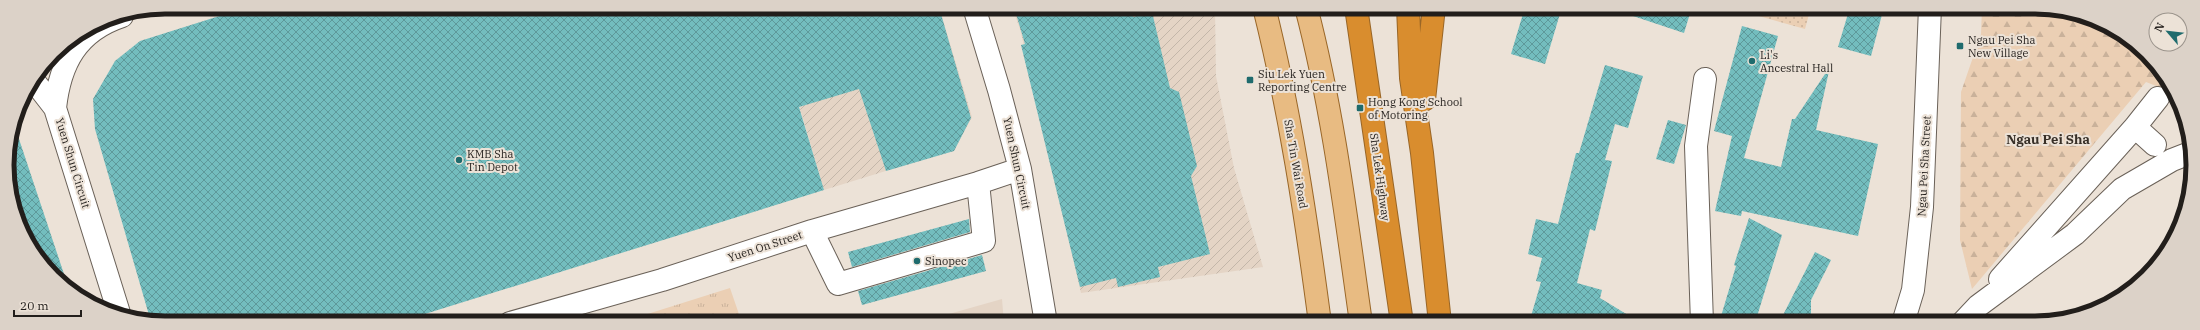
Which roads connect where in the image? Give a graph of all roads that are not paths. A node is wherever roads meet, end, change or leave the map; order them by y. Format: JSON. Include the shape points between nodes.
{"nodes":[{"id":1,"x":976,"y":14,"type":"edge"},
{"id":2,"x":1266,"y":14,"type":"edge"},
{"id":3,"x":1308,"y":14,"type":"edge"},
{"id":4,"x":1357,"y":14,"type":"edge"},
{"id":5,"x":1408,"y":14,"type":"edge"},
{"id":6,"x":1433,"y":14,"type":"edge"},
{"id":7,"x":1930,"y":14,"type":"edge"},
{"id":8,"x":88,"y":35,"type":"edge"},
{"id":9,"x":1705,"y":80,"type":"dead end"},
{"id":10,"x":37,"y":85,"type":"edge"},
{"id":11,"x":2158,"y":98,"type":"dead end"},
{"id":12,"x":55,"y":108,"type":"junction"},
{"id":13,"x":2135,"y":127,"type":"junction"},
{"id":14,"x":2155,"y":145,"type":"dead end"},
{"id":15,"x":1422,"y":153,"type":"junction"},
{"id":16,"x":2186,"y":155,"type":"edge"},
{"id":17,"x":1020,"y":169,"type":"junction"},
{"id":18,"x":978,"y":183,"type":"junction"},
{"id":19,"x":812,"y":231,"type":"junction"},
{"id":20,"x":1978,"y":306,"type":"junction"},
{"id":21,"x":118,"y":308,"type":"edge"},
{"id":22,"x":535,"y":316,"type":"edge"},
{"id":23,"x":1045,"y":316,"type":"edge"},
{"id":24,"x":1319,"y":316,"type":"edge"},
{"id":25,"x":1360,"y":316,"type":"edge"},
{"id":26,"x":1401,"y":316,"type":"edge"},
{"id":27,"x":1439,"y":316,"type":"edge"},
{"id":28,"x":1702,"y":316,"type":"edge"},
{"id":29,"x":1904,"y":316,"type":"edge"},
{"id":30,"x":1969,"y":316,"type":"edge"}],
"edges":[{"from":1,"to":17,"type":"street","name":"Yuen Shun Circuit","via":[[1000,90]]},
{"from":2,"to":24,"type":"main road","name":"Sha Tin Wai Road","via":[[1302,198]]},
{"from":3,"to":25,"type":"main road","via":[[1320,65],[1340,178]]},
{"from":4,"to":26,"type":"highway","name":"Sha Lek Highway"},
{"from":5,"to":15,"type":"highway","via":[[1411,78]]},
{"from":6,"to":15,"type":"highway","via":[[1424,86]]},
{"from":7,"to":29,"type":"street","name":"Ngau Pei Sha Street","via":[[1922,207],[1913,290]]},
{"from":8,"to":12,"type":"street","name":"Yuen Shun Circuit","via":[[69,57],[58,84]]},
{"from":9,"to":28,"type":"street","via":[[1696,146]]},
{"from":10,"to":12,"type":"street"},
{"from":11,"to":13,"type":"street"},
{"from":12,"to":21,"type":"street","name":"Yuen Shun Circuit"},
{"from":13,"to":14,"type":"street"},
{"from":13,"to":20,"type":"street"},
{"from":15,"to":27,"type":"highway"},
{"from":16,"to":20,"type":"street","via":[[2172,160],[2122,189],[2075,234]]},
{"from":17,"to":18,"type":"street","name":"Yuen On Street"},
{"from":17,"to":23,"type":"street","name":"Yuen Shun Circuit"},
{"from":18,"to":19,"type":"street","name":"Yuen On Street"},
{"from":18,"to":19,"type":"street","via":[[984,241],[838,284]]},
{"from":19,"to":22,"type":"street","name":"Yuen On Street","via":[[662,280]]},
{"from":20,"to":30,"type":"street"}]}
